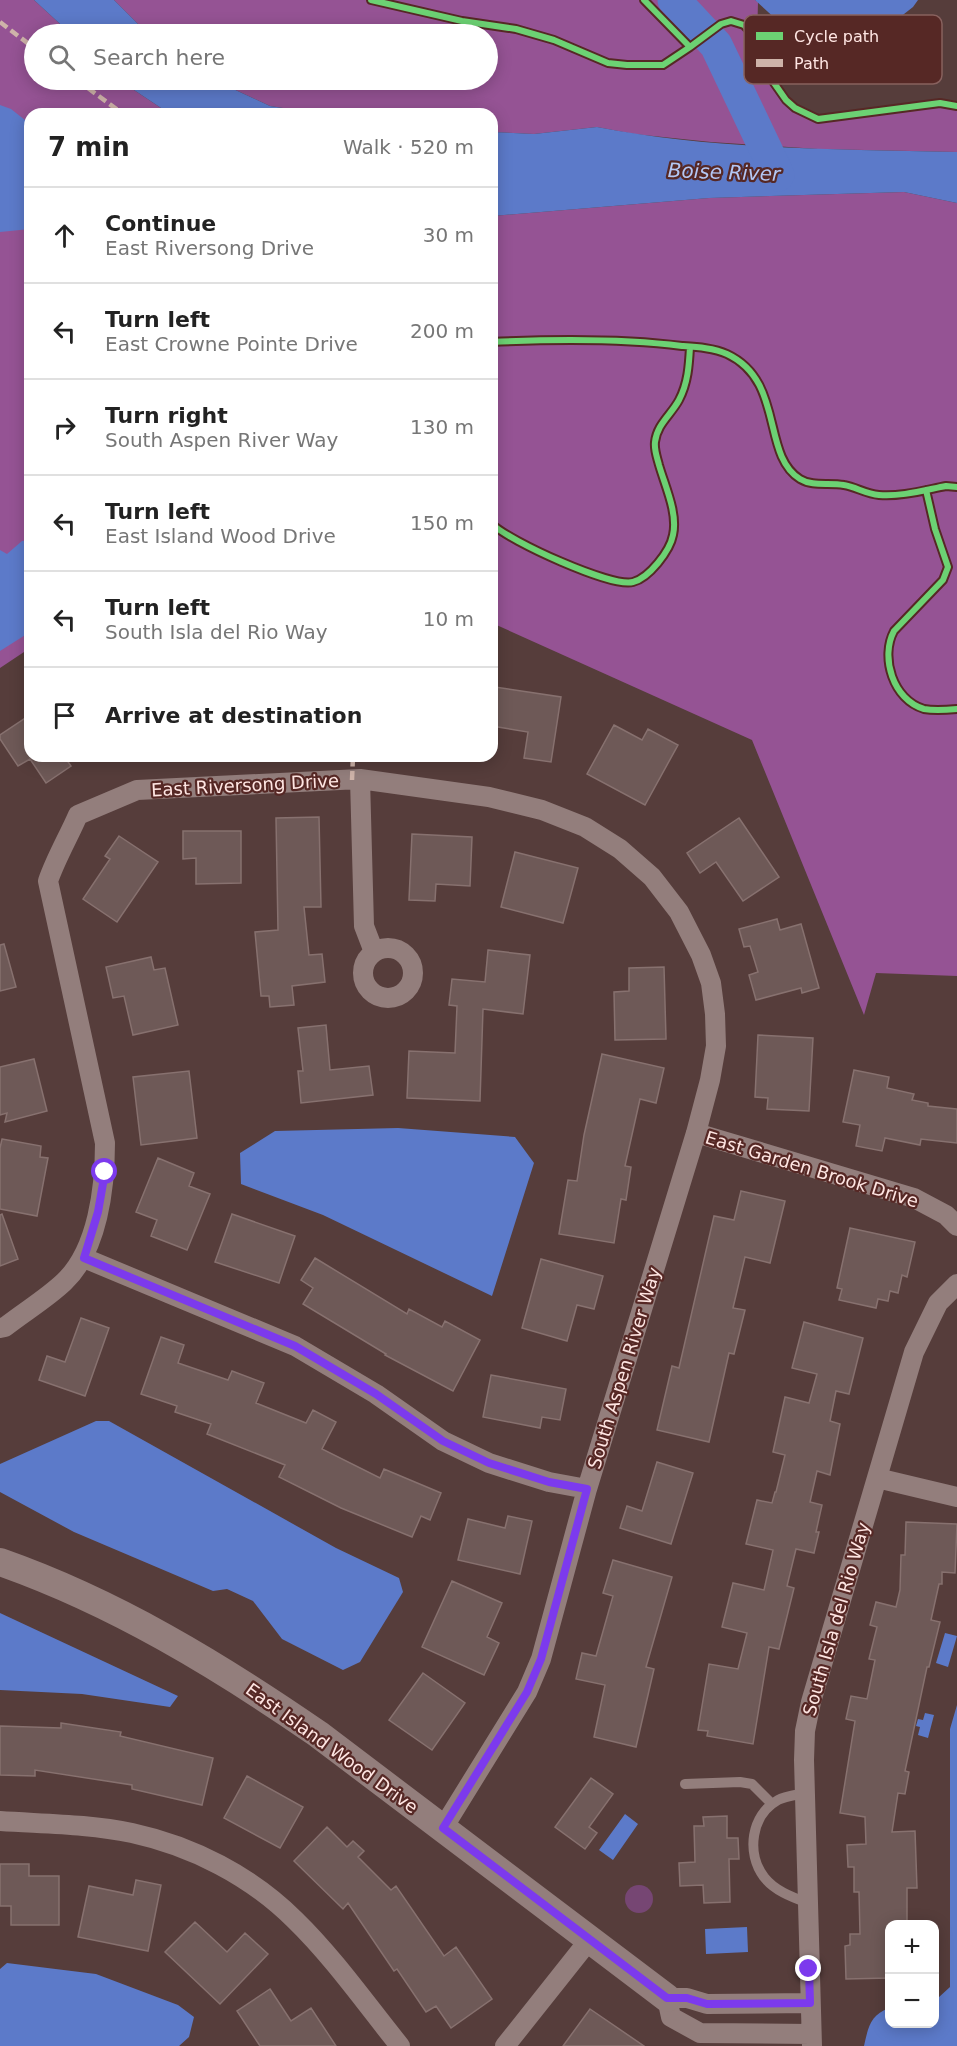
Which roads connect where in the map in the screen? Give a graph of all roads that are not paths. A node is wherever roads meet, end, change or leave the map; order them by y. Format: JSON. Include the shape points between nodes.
{"nodes":[{"id":1,"x":360,"y":779,"type":"junction"},
{"id":2,"x":374,"y":952,"type":"dead end"},
{"id":3,"x":696,"y":1133,"type":"junction"},
{"id":4,"x":957,"y":1226,"type":"edge"},
{"id":5,"x":84,"y":1258,"type":"junction"},
{"id":6,"x":957,"y":1284,"type":"edge"},
{"id":7,"x":0,"y":1328,"type":"edge"},
{"id":8,"x":877,"y":1478,"type":"junction"},
{"id":9,"x":587,"y":1489,"type":"junction"},
{"id":10,"x":957,"y":1497,"type":"edge"},
{"id":11,"x":0,"y":1562,"type":"edge"},
{"id":12,"x":685,"y":1784,"type":"dead end"},
{"id":13,"x":805,"y":1793,"type":"junction"},
{"id":14,"x":772,"y":1804,"type":"junction"},
{"id":15,"x":0,"y":1821,"type":"edge"},
{"id":16,"x":443,"y":1828,"type":"junction"},
{"id":17,"x":808,"y":1903,"type":"junction"},
{"id":18,"x":590,"y":1939,"type":"junction"},
{"id":19,"x":667,"y":1998,"type":"junction"},
{"id":20,"x":810,"y":2003,"type":"junction"},
{"id":21,"x":811,"y":2040,"type":"edge"},
{"id":22,"x":400,"y":2046,"type":"edge"},
{"id":23,"x":505,"y":2046,"type":"edge"}],
"edges":[{"from":1,"to":2,"type":"street","via":[[364,926]]},
{"from":1,"to":3,"type":"street","name":"East Riversong Drive","via":[[489,797],[542,810],[585,827],[620,849],[652,877],[679,912],[711,983],[716,1046]]},
{"from":1,"to":5,"type":"street","name":"East Riversong Drive","via":[[137,790],[78,815],[48,881],[105,1143],[98,1212]]},
{"from":3,"to":4,"type":"street","name":"East Garden Brook Drive","via":[[914,1198],[946,1215]]},
{"from":3,"to":9,"type":"street","name":"South Aspen River Way"},
{"from":5,"to":7,"type":"street","name":"East Riversong Drive","via":[[65,1281]]},
{"from":5,"to":9,"type":"street","via":[[295,1346],[376,1394],[443,1441],[489,1463]]},
{"from":6,"to":8,"type":"street","name":"South Isla del Rio Way","via":[[938,1303],[914,1352]]},
{"from":8,"to":10,"type":"street"},
{"from":8,"to":13,"type":"street","name":"South Isla del Rio Way","via":[[811,1702],[805,1731]]},
{"from":9,"to":16,"type":"street","name":"South Aspen River Way","via":[[531,1684]]},
{"from":11,"to":16,"type":"street","name":"East Island Wood Drive","via":[[103,1606],[198,1655],[318,1734]]},
{"from":12,"to":14,"type":"lane","via":[[752,1784]]},
{"from":13,"to":14,"type":"lane","via":[[780,1798]]},
{"from":13,"to":17,"type":"street","name":"South Isla del Rio Way"},
{"from":14,"to":17,"type":"lane","via":[[759,1819],[754,1833],[756,1863],[776,1888]]},
{"from":15,"to":22,"type":"street","via":[[129,1833],[182,1848],[238,1876],[276,1903],[310,1936]]},
{"from":16,"to":18,"type":"street","name":"East Island Wood Drive"},
{"from":17,"to":20,"type":"street","name":"South Isla del Rio Way"},
{"from":18,"to":19,"type":"street","name":"East Island Wood Drive"},
{"from":18,"to":23,"type":"street"},
{"from":19,"to":20,"type":"street","via":[[707,2004]]},
{"from":19,"to":21,"type":"street","name":"East Island Wood Drive","via":[[672,2018],[700,2032]]},
{"from":20,"to":21,"type":"street","name":"South Isla del Rio Way"}]}
